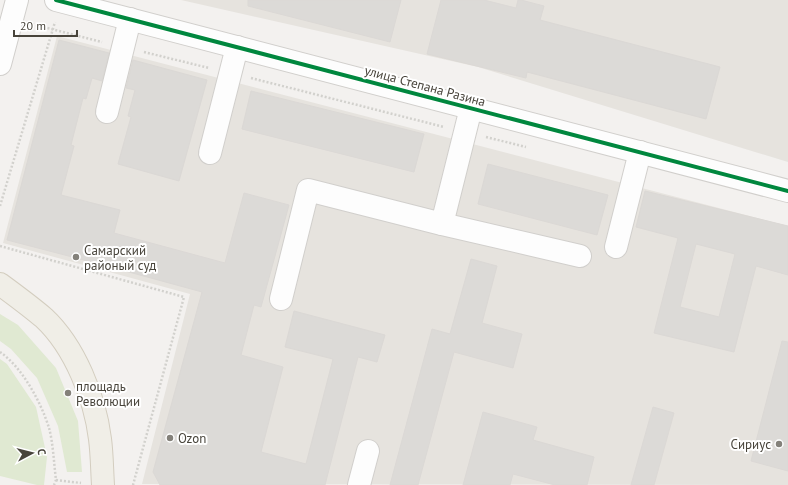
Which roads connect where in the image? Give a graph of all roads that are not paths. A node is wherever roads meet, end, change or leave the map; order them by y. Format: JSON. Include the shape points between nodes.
{"nodes":[{"id":1,"x":58,"y":0,"type":"edge"},
{"id":2,"x":15,"y":9,"type":"edge"},
{"id":3,"x":130,"y":19,"type":"junction"},
{"id":4,"x":237,"y":47,"type":"junction"},
{"id":5,"x":0,"y":64,"type":"edge"},
{"id":6,"x":471,"y":108,"type":"junction"},
{"id":7,"x":107,"y":112,"type":"dead end"},
{"id":8,"x":640,"y":152,"type":"junction"},
{"id":9,"x":210,"y":153,"type":"dead end"},
{"id":10,"x":788,"y":191,"type":"edge"},
{"id":11,"x":442,"y":224,"type":"junction"},
{"id":12,"x":616,"y":247,"type":"dead end"},
{"id":13,"x":580,"y":256,"type":"dead end"},
{"id":14,"x":0,"y":284,"type":"edge"},
{"id":15,"x":281,"y":299,"type":"dead end"},
{"id":16,"x":368,"y":451,"type":"dead end"},
{"id":17,"x":93,"y":484,"type":"edge"},
{"id":18,"x":359,"y":485,"type":"edge"}],
"edges":[{"from":1,"to":3,"type":"street","name":"улица Степана Разина"},
{"from":2,"to":5,"type":"street"},
{"from":3,"to":4,"type":"street","name":"улица Степана Разина"},
{"from":3,"to":7,"type":"street"},
{"from":4,"to":6,"type":"street","name":"улица Степана Разина"},
{"from":4,"to":9,"type":"street"},
{"from":6,"to":8,"type":"street","name":"улица Степана Разина"},
{"from":6,"to":11,"type":"street"},
{"from":8,"to":10,"type":"street","name":"улица Степана Разина"},
{"from":8,"to":12,"type":"street"},
{"from":11,"to":13,"type":"street"},
{"from":11,"to":15,"type":"street","via":[[308,190]]},
{"from":14,"to":17,"type":"main road","via":[[44,319],[59,336],[87,386],[100,439]]},
{"from":16,"to":18,"type":"street"}]}
